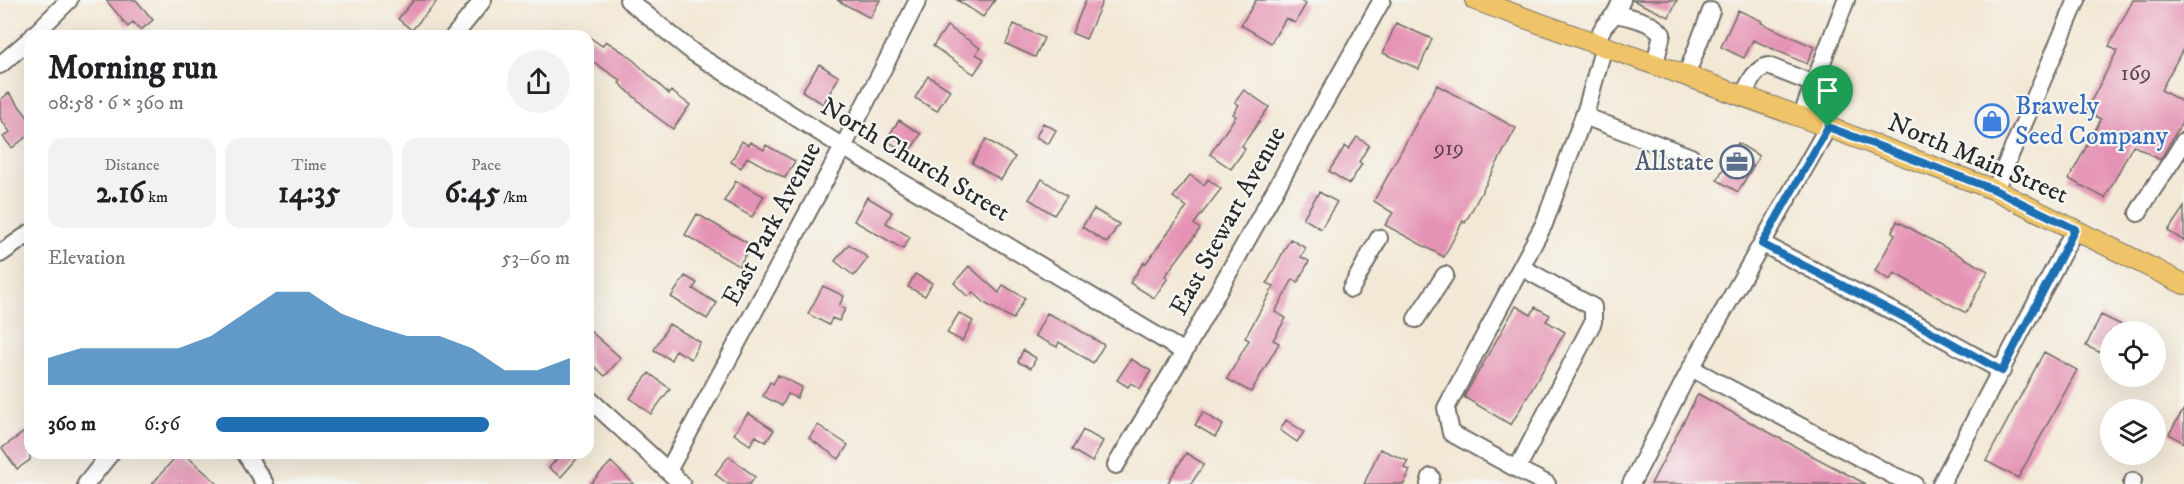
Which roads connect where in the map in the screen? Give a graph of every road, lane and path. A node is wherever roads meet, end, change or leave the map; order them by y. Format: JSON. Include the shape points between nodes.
{"nodes":[{"id":1,"x":69,"y":0,"type":"edge"},
{"id":2,"x":483,"y":0,"type":"edge"},
{"id":3,"x":628,"y":0,"type":"edge"},
{"id":4,"x":918,"y":0,"type":"edge"},
{"id":5,"x":1382,"y":0,"type":"edge"},
{"id":6,"x":1475,"y":0,"type":"edge"},
{"id":7,"x":1846,"y":0,"type":"edge"},
{"id":8,"x":2077,"y":0,"type":"edge"},
{"id":9,"x":1619,"y":7,"type":"edge"},
{"id":10,"x":1711,"y":11,"type":"dead end"},
{"id":11,"x":39,"y":30,"type":"edge"},
{"id":12,"x":459,"y":30,"type":"edge"},
{"id":13,"x":24,"y":44,"type":"edge"},
{"id":14,"x":1599,"y":45,"type":"junction"},
{"id":15,"x":0,"y":64,"type":"edge"},
{"id":16,"x":1655,"y":64,"type":"junction"},
{"id":17,"x":1686,"y":76,"type":"junction"},
{"id":18,"x":1814,"y":84,"type":"junction"},
{"id":19,"x":1743,"y":96,"type":"junction"},
{"id":20,"x":1584,"y":116,"type":"junction"},
{"id":21,"x":1801,"y":117,"type":"junction"},
{"id":22,"x":1828,"y":127,"type":"junction"},
{"id":23,"x":2184,"y":141,"type":"edge"},
{"id":24,"x":843,"y":147,"type":"junction"},
{"id":25,"x":1691,"y":157,"type":"dead end"},
{"id":26,"x":1995,"y":190,"type":"junction"},
{"id":27,"x":2138,"y":213,"type":"dead end"},
{"id":28,"x":2075,"y":229,"type":"junction"},
{"id":29,"x":24,"y":237,"type":"edge"},
{"id":30,"x":1379,"y":238,"type":"dead end"},
{"id":31,"x":1762,"y":244,"type":"junction"},
{"id":32,"x":0,"y":254,"type":"edge"},
{"id":33,"x":1521,"y":267,"type":"junction"},
{"id":34,"x":1445,"y":275,"type":"dead end"},
{"id":35,"x":2184,"y":284,"type":"edge"},
{"id":36,"x":1351,"y":289,"type":"dead end"},
{"id":37,"x":1416,"y":319,"type":"dead end"},
{"id":38,"x":1184,"y":352,"type":"junction"},
{"id":39,"x":1691,"y":368,"type":"junction"},
{"id":40,"x":2002,"y":371,"type":"junction"},
{"id":41,"x":594,"y":403,"type":"edge"},
{"id":42,"x":106,"y":459,"type":"edge"},
{"id":43,"x":249,"y":459,"type":"edge"},
{"id":44,"x":1116,"y":465,"type":"dead end"},
{"id":45,"x":1517,"y":469,"type":"junction"},
{"id":46,"x":668,"y":471,"type":"junction"},
{"id":47,"x":1893,"y":479,"type":"edge"},
{"id":48,"x":86,"y":484,"type":"edge"},
{"id":49,"x":265,"y":484,"type":"edge"},
{"id":50,"x":682,"y":484,"type":"edge"},
{"id":51,"x":1547,"y":484,"type":"edge"},
{"id":52,"x":1631,"y":484,"type":"edge"},
{"id":53,"x":1914,"y":484,"type":"edge"},
{"id":54,"x":1941,"y":484,"type":"edge"}],
"edges":[{"from":1,"to":11,"type":"street"},
{"from":2,"to":12,"type":"street"},
{"from":3,"to":24,"type":"street","name":"North Church Street","via":[[694,53]]},
{"from":4,"to":24,"type":"street","name":"East Park Avenue"},
{"from":5,"to":38,"type":"street","name":"East Stewart Avenue"},
{"from":6,"to":14,"type":"main road","name":"North Main Street"},
{"from":7,"to":18,"type":"street"},
{"from":8,"to":26,"type":"street"},
{"from":9,"to":14,"type":"street","via":[[1604,26]]},
{"from":9,"to":16,"type":"street","via":[[1660,30],[1663,37]]},
{"from":10,"to":17,"type":"street"},
{"from":13,"to":15,"type":"street"},
{"from":14,"to":16,"type":"main road","name":"North Main Street"},
{"from":14,"to":20,"type":"street"},
{"from":16,"to":17,"type":"main road","name":"North Main Street"},
{"from":17,"to":19,"type":"main road","name":"North Main Street"},
{"from":18,"to":19,"type":"street","via":[[1768,66],[1753,76]]},
{"from":18,"to":21,"type":"street"},
{"from":19,"to":21,"type":"main road","name":"North Main Street"},
{"from":20,"to":25,"type":"street"},
{"from":20,"to":33,"type":"street","via":[[1544,224]]},
{"from":21,"to":22,"type":"main road","name":"North Main Street"},
{"from":22,"to":26,"type":"main road","name":"North Main Street"},
{"from":22,"to":31,"type":"street"},
{"from":23,"to":27,"type":"street"},
{"from":24,"to":38,"type":"street","name":"North Church Street"},
{"from":24,"to":46,"type":"street","name":"East Park Avenue"},
{"from":26,"to":28,"type":"main road","name":"North Main Street"},
{"from":28,"to":35,"type":"main road","name":"North Main Street"},
{"from":28,"to":40,"type":"street"},
{"from":29,"to":32,"type":"street"},
{"from":30,"to":36,"type":"street"},
{"from":31,"to":39,"type":"street"},
{"from":31,"to":40,"type":"street"},
{"from":33,"to":45,"type":"street","via":[[1446,408],[1451,434]]},
{"from":33,"to":45,"type":"street","via":[[1593,307],[1593,322]]},
{"from":34,"to":37,"type":"street"},
{"from":38,"to":44,"type":"street","name":"East Stewart Avenue"},
{"from":39,"to":47,"type":"street"},
{"from":39,"to":52,"type":"street"},
{"from":40,"to":54,"type":"street"},
{"from":41,"to":46,"type":"street"},
{"from":42,"to":48,"type":"street"},
{"from":43,"to":49,"type":"street"},
{"from":45,"to":51,"type":"street"},
{"from":46,"to":50,"type":"street"},
{"from":47,"to":53,"type":"street"}]}
